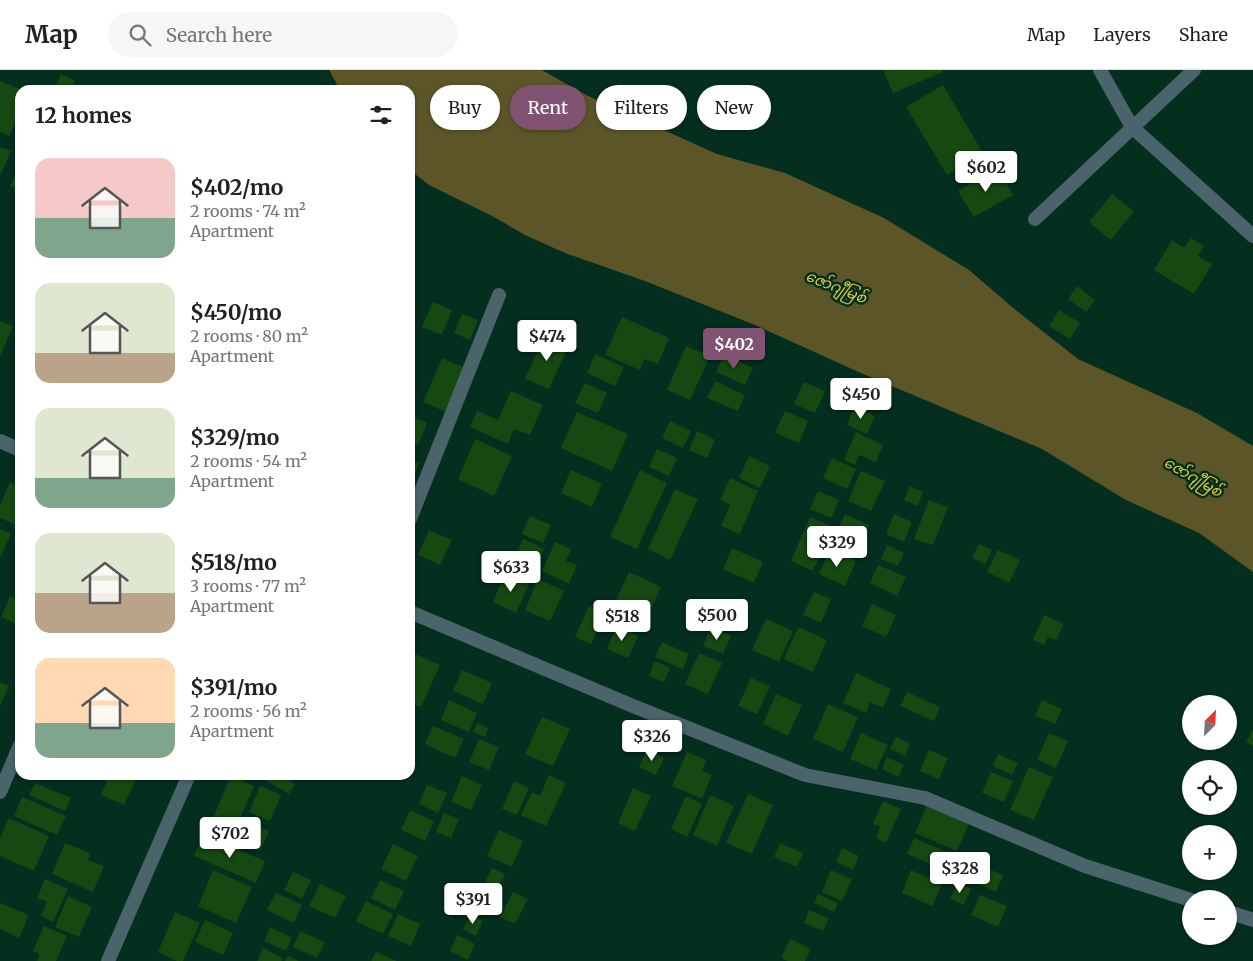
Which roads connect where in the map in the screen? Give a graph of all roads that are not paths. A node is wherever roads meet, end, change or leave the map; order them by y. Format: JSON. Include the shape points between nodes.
{"nodes":[{"id":1,"x":1100,"y":70,"type":"edge"},
{"id":2,"x":1194,"y":70,"type":"edge"},
{"id":3,"x":1132,"y":128,"type":"junction"},
{"id":4,"x":1035,"y":219,"type":"dead end"},
{"id":5,"x":1253,"y":236,"type":"edge"},
{"id":6,"x":499,"y":295,"type":"dead end"},
{"id":7,"x":0,"y":441,"type":"edge"},
{"id":8,"x":15,"y":448,"type":"edge"},
{"id":9,"x":415,"y":506,"type":"edge"},
{"id":10,"x":415,"y":614,"type":"edge"},
{"id":11,"x":15,"y":757,"type":"edge"},
{"id":12,"x":187,"y":780,"type":"edge"},
{"id":13,"x":0,"y":792,"type":"edge"},
{"id":14,"x":1182,"y":897,"type":"edge"},
{"id":15,"x":1237,"y":915,"type":"edge"},
{"id":16,"x":1253,"y":920,"type":"edge"},
{"id":17,"x":108,"y":961,"type":"edge"}],
"edges":[{"from":1,"to":3,"type":"street"},
{"from":2,"to":3,"type":"street"},
{"from":3,"to":4,"type":"street"},
{"from":3,"to":5,"type":"street"},
{"from":6,"to":9,"type":"street"},
{"from":7,"to":8,"type":"street"},
{"from":10,"to":14,"type":"street","via":[[805,775],[925,798],[1084,866]]},
{"from":11,"to":13,"type":"street"},
{"from":12,"to":17,"type":"street"},
{"from":15,"to":16,"type":"street"}]}
